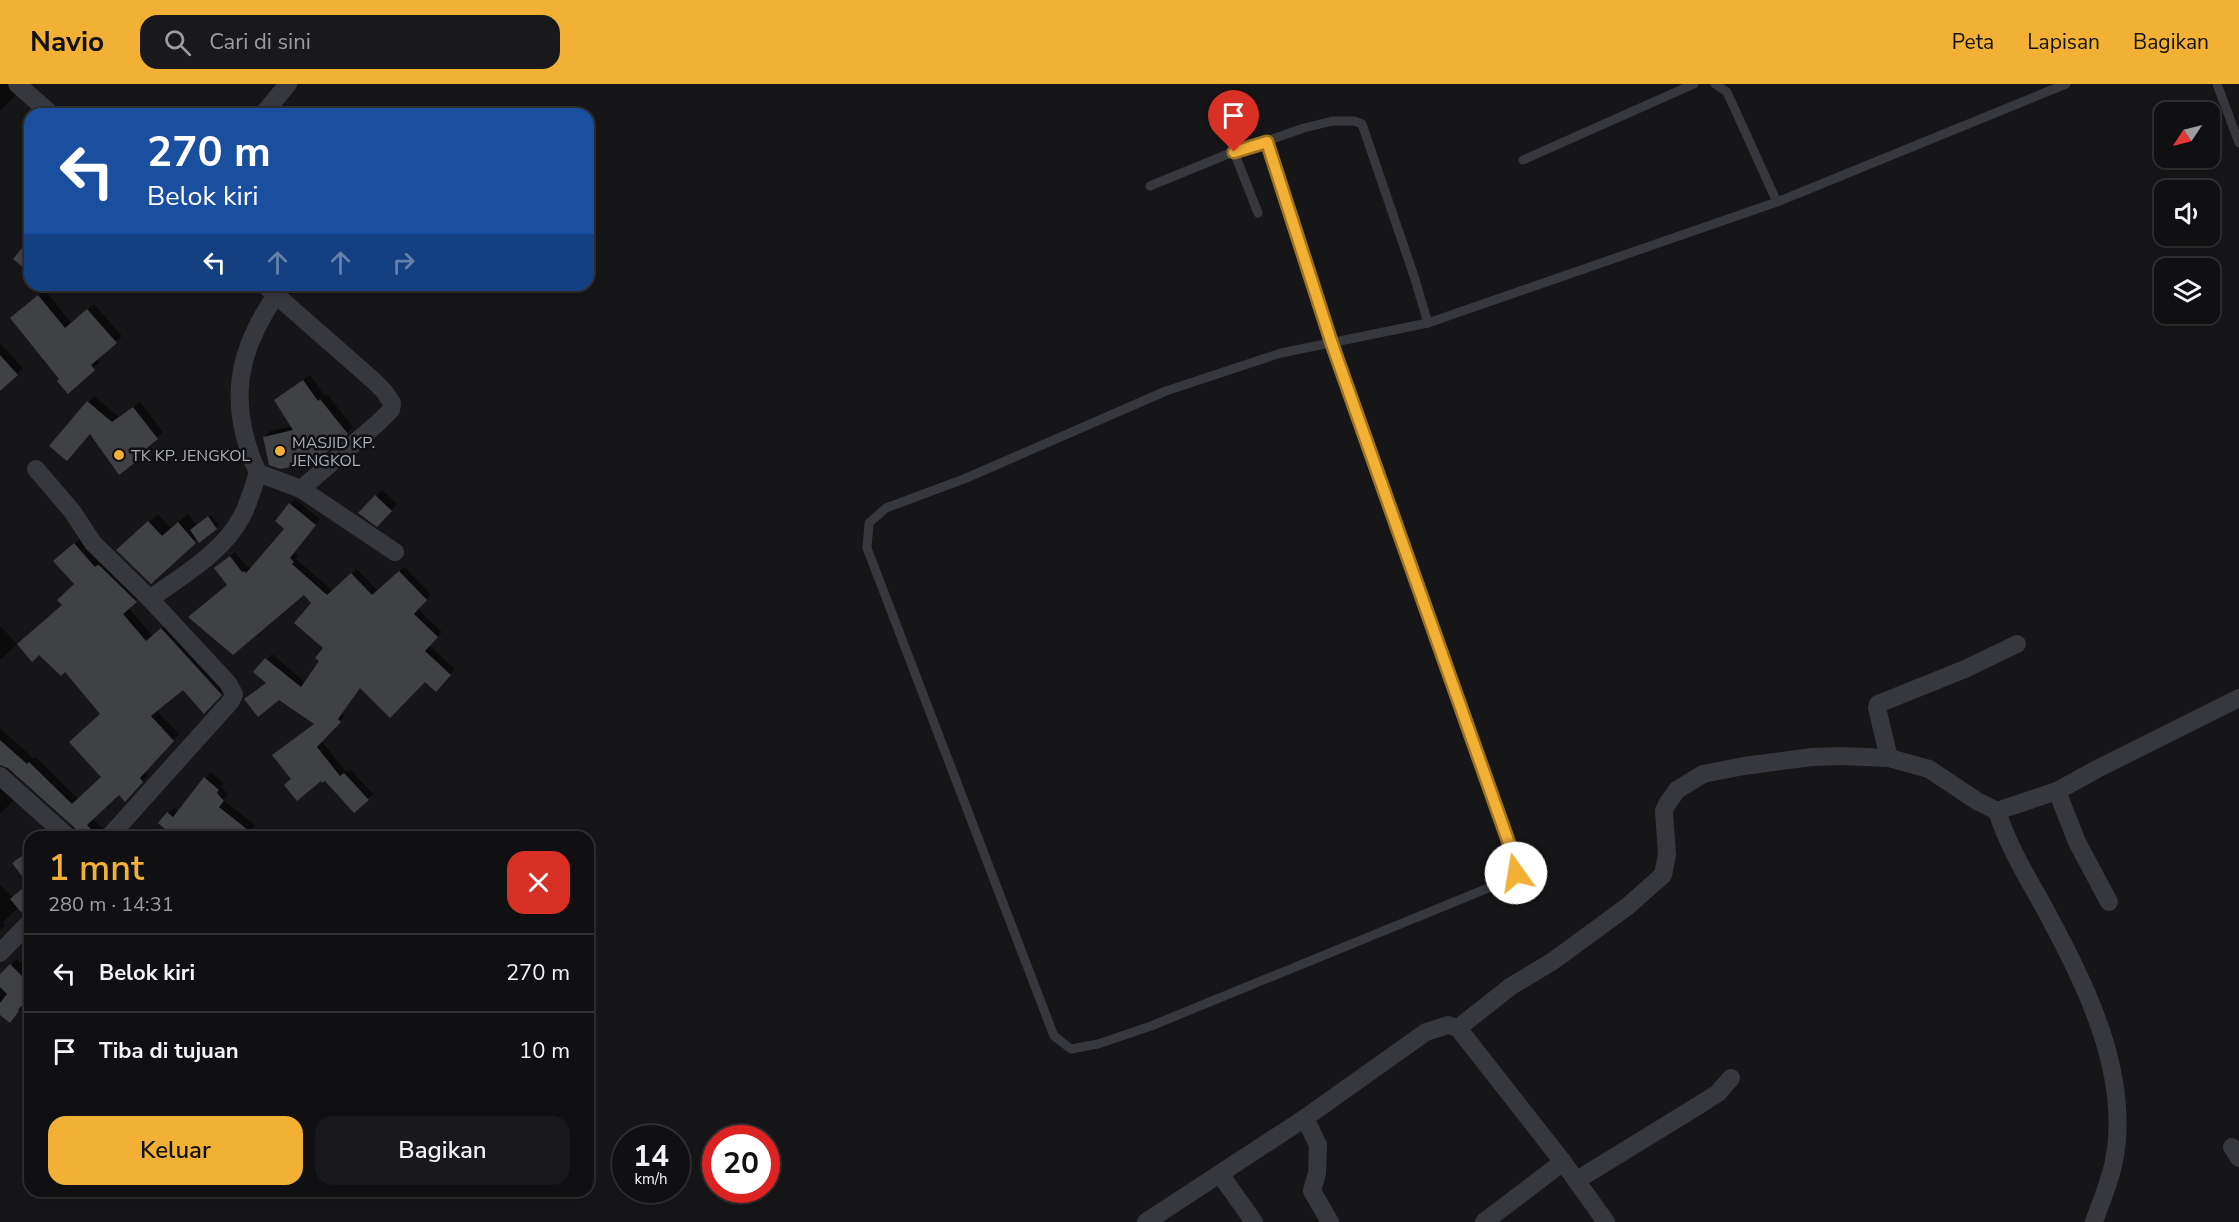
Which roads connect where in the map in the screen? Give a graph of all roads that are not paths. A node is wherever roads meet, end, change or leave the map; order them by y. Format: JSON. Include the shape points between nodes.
{"nodes":[{"id":1,"x":17,"y":84,"type":"edge"},
{"id":2,"x":288,"y":84,"type":"edge"},
{"id":3,"x":1694,"y":84,"type":"edge"},
{"id":4,"x":1715,"y":84,"type":"edge"},
{"id":5,"x":2066,"y":84,"type":"edge"},
{"id":6,"x":2217,"y":84,"type":"edge"},
{"id":7,"x":44,"y":108,"type":"edge"},
{"id":8,"x":268,"y":108,"type":"edge"},
{"id":9,"x":1267,"y":142,"type":"junction"},
{"id":10,"x":2239,"y":142,"type":"edge"},
{"id":11,"x":1234,"y":152,"type":"junction"},
{"id":12,"x":1523,"y":160,"type":"dead end"},
{"id":13,"x":1150,"y":186,"type":"dead end"},
{"id":14,"x":1777,"y":202,"type":"junction"},
{"id":15,"x":1258,"y":213,"type":"dead end"},
{"id":16,"x":268,"y":291,"type":"edge"},
{"id":17,"x":272,"y":291,"type":"edge"},
{"id":18,"x":1428,"y":323,"type":"junction"},
{"id":19,"x":1332,"y":344,"type":"junction"},
{"id":20,"x":36,"y":469,"type":"dead end"},
{"id":21,"x":258,"y":473,"type":"junction"},
{"id":22,"x":301,"y":489,"type":"junction"},
{"id":23,"x":395,"y":552,"type":"dead end"},
{"id":24,"x":150,"y":599,"type":"junction"},
{"id":25,"x":2017,"y":644,"type":"dead end"},
{"id":26,"x":2239,"y":698,"type":"edge"},
{"id":27,"x":1889,"y":759,"type":"junction"},
{"id":28,"x":0,"y":776,"type":"edge"},
{"id":29,"x":2057,"y":791,"type":"junction"},
{"id":30,"x":1997,"y":811,"type":"junction"},
{"id":31,"x":61,"y":831,"type":"edge"},
{"id":32,"x":114,"y":831,"type":"edge"},
{"id":33,"x":2109,"y":902,"type":"dead end"},
{"id":34,"x":24,"y":928,"type":"edge"},
{"id":35,"x":0,"y":953,"type":"edge"},
{"id":36,"x":1458,"y":1028,"type":"junction"},
{"id":37,"x":1731,"y":1078,"type":"dead end"},
{"id":38,"x":1305,"y":1118,"type":"junction"},
{"id":39,"x":1563,"y":1162,"type":"junction"},
{"id":40,"x":1220,"y":1174,"type":"junction"},
{"id":41,"x":1577,"y":1180,"type":"junction"},
{"id":42,"x":1146,"y":1222,"type":"edge"},
{"id":43,"x":1254,"y":1222,"type":"edge"},
{"id":44,"x":1330,"y":1222,"type":"edge"},
{"id":45,"x":1484,"y":1222,"type":"edge"},
{"id":46,"x":1606,"y":1222,"type":"edge"},
{"id":47,"x":2094,"y":1222,"type":"edge"}],
"edges":[{"from":1,"to":7,"type":"street"},
{"from":2,"to":8,"type":"street"},
{"from":3,"to":12,"type":"lane"},
{"from":4,"to":14,"type":"lane","via":[[1727,92]]},
{"from":5,"to":14,"type":"lane"},
{"from":6,"to":10,"type":"lane"},
{"from":9,"to":11,"type":"lane"},
{"from":9,"to":18,"type":"lane","via":[[1334,121],[1362,124]]},
{"from":9,"to":19,"type":"lane"},
{"from":11,"to":13,"type":"lane"},
{"from":11,"to":15,"type":"lane"},
{"from":14,"to":18,"type":"lane"},
{"from":16,"to":21,"type":"street","via":[[264,313],[243,358],[239,399],[241,424]]},
{"from":17,"to":22,"type":"street","via":[[374,381],[392,403],[391,410],[379,422]]},
{"from":18,"to":19,"type":"lane"},
{"from":19,"to":19,"type":"lane","via":[[1516,863],[1516,873],[1498,884],[1151,1026],[1071,1049],[1054,1036],[1049,1024],[867,549],[869,523],[886,508],[964,479],[1166,391],[1281,353]]},
{"from":20,"to":24,"type":"street","via":[[93,543]]},
{"from":21,"to":22,"type":"street"},
{"from":21,"to":24,"type":"street","via":[[242,518],[231,533],[211,554]]},
{"from":22,"to":23,"type":"street"},
{"from":24,"to":32,"type":"street","via":[[234,694]]},
{"from":25,"to":27,"type":"street","via":[[1878,704]]},
{"from":26,"to":29,"type":"street"},
{"from":27,"to":30,"type":"street","via":[[1929,769]]},
{"from":27,"to":36,"type":"street","via":[[1812,756],[1702,774],[1677,790],[1664,811],[1667,855],[1663,875],[1628,906]]},
{"from":28,"to":31,"type":"street"},
{"from":29,"to":30,"type":"street"},
{"from":29,"to":33,"type":"street","via":[[2077,842]]},
{"from":30,"to":47,"type":"street","via":[[2005,837],[2073,961],[2112,1070],[2118,1117],[2114,1162]]},
{"from":34,"to":35,"type":"street"},
{"from":36,"to":38,"type":"street","via":[[1448,1025],[1426,1032]]},
{"from":36,"to":39,"type":"street"},
{"from":37,"to":41,"type":"street","via":[[1718,1093]]},
{"from":38,"to":40,"type":"street"},
{"from":38,"to":44,"type":"street","via":[[1318,1146],[1312,1191]]},
{"from":39,"to":41,"type":"street"},
{"from":39,"to":45,"type":"street"},
{"from":40,"to":42,"type":"street"},
{"from":40,"to":43,"type":"street"},
{"from":41,"to":46,"type":"street"}]}
